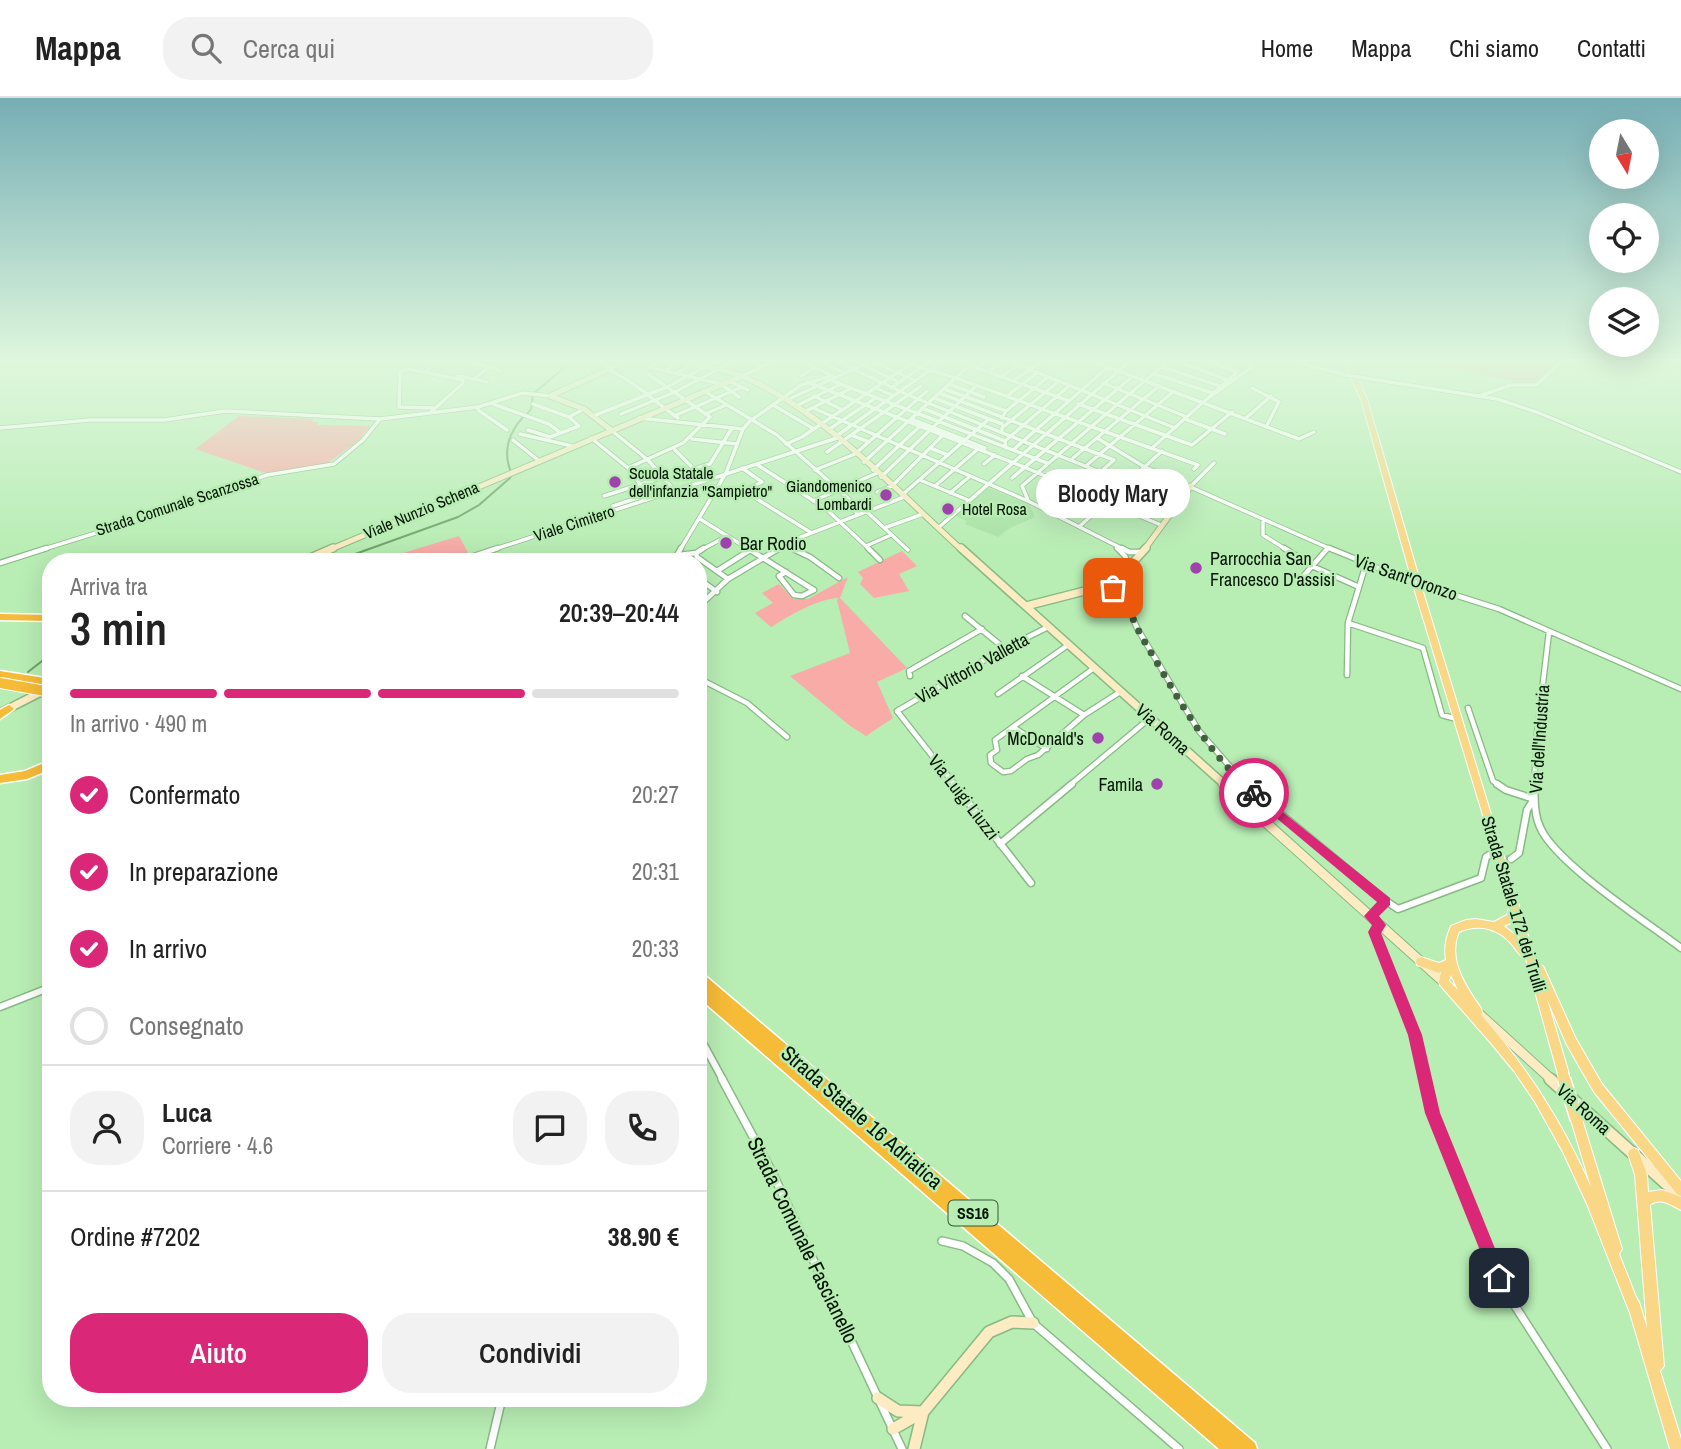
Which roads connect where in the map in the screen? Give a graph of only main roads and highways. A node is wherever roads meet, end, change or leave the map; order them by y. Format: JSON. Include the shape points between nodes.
{"nodes":[{"id":1,"x":1371,"y":424,"type":"edge"},
{"id":2,"x":0,"y":617,"type":"edge"},
{"id":3,"x":42,"y":618,"type":"edge"},
{"id":4,"x":0,"y":674,"type":"edge"},
{"id":5,"x":0,"y":683,"type":"edge"},
{"id":6,"x":42,"y":686,"type":"edge"},
{"id":7,"x":42,"y":689,"type":"edge"},
{"id":8,"x":42,"y":768,"type":"edge"},
{"id":9,"x":0,"y":779,"type":"edge"},
{"id":10,"x":1514,"y":902,"type":"junction"},
{"id":11,"x":1495,"y":926,"type":"junction"},
{"id":12,"x":1522,"y":929,"type":"junction"},
{"id":13,"x":1421,"y":962,"type":"road end"},
{"id":14,"x":1450,"y":962,"type":"junction"},
{"id":15,"x":1534,"y":972,"type":"junction"},
{"id":16,"x":707,"y":985,"type":"edge"},
{"id":17,"x":707,"y":997,"type":"edge"},
{"id":18,"x":1477,"y":1012,"type":"road end"},
{"id":19,"x":1633,"y":1154,"type":"road end"},
{"id":20,"x":1681,"y":1189,"type":"edge"},
{"id":21,"x":1644,"y":1202,"type":"junction"},
{"id":22,"x":1681,"y":1204,"type":"edge"},
{"id":23,"x":1634,"y":1308,"type":"junction"},
{"id":24,"x":1660,"y":1392,"type":"junction"},
{"id":25,"x":1232,"y":1449,"type":"edge"},
{"id":26,"x":1249,"y":1449,"type":"edge"},
{"id":27,"x":1677,"y":1449,"type":"edge"}],
"edges":[{"from":1,"to":10,"type":"main road","name":"Strada Statale 172 dei Trulli"},
{"from":2,"to":3,"type":"highway"},
{"from":4,"to":6,"type":"highway"},
{"from":5,"to":7,"type":"highway","bridge":true},
{"from":8,"to":9,"type":"highway"},
{"from":10,"to":11,"type":"main road","via":[[1511,918]]},
{"from":10,"to":12,"type":"main road","name":"Strada Statale 172 dei Trulli"},
{"from":11,"to":14,"type":"main road","via":[[1465,923],[1455,929],[1449,944]]},
{"from":11,"to":15,"type":"main road","via":[[1519,942]]},
{"from":12,"to":15,"type":"main road","name":"Strada Statale 172 dei Trulli"},
{"from":12,"to":20,"type":"main road","via":[[1571,1041],[1598,1088]]},
{"from":13,"to":14,"type":"main road","via":[[1439,968]]},
{"from":14,"to":18,"type":"main road"},
{"from":14,"to":23,"type":"main road","via":[[1444,982],[1515,1063],[1562,1137]]},
{"from":15,"to":23,"type":"main road","name":"Strada Statale 172 dei Trulli","bridge":true},
{"from":16,"to":26,"type":"highway","name":"Strada Statale 16 Adriatica","number":"SS16"},
{"from":17,"to":25,"type":"highway","name":"Strada Statale 16 Adriatica","number":"SS16"},
{"from":19,"to":21,"type":"main road"},
{"from":21,"to":22,"type":"main road","via":[[1660,1195]]},
{"from":21,"to":24,"type":"main road"},
{"from":23,"to":24,"type":"main road","name":"Strada Statale 172 dei Trulli"},
{"from":24,"to":27,"type":"main road","name":"Strada Statale 172 dei Trulli"}]}
